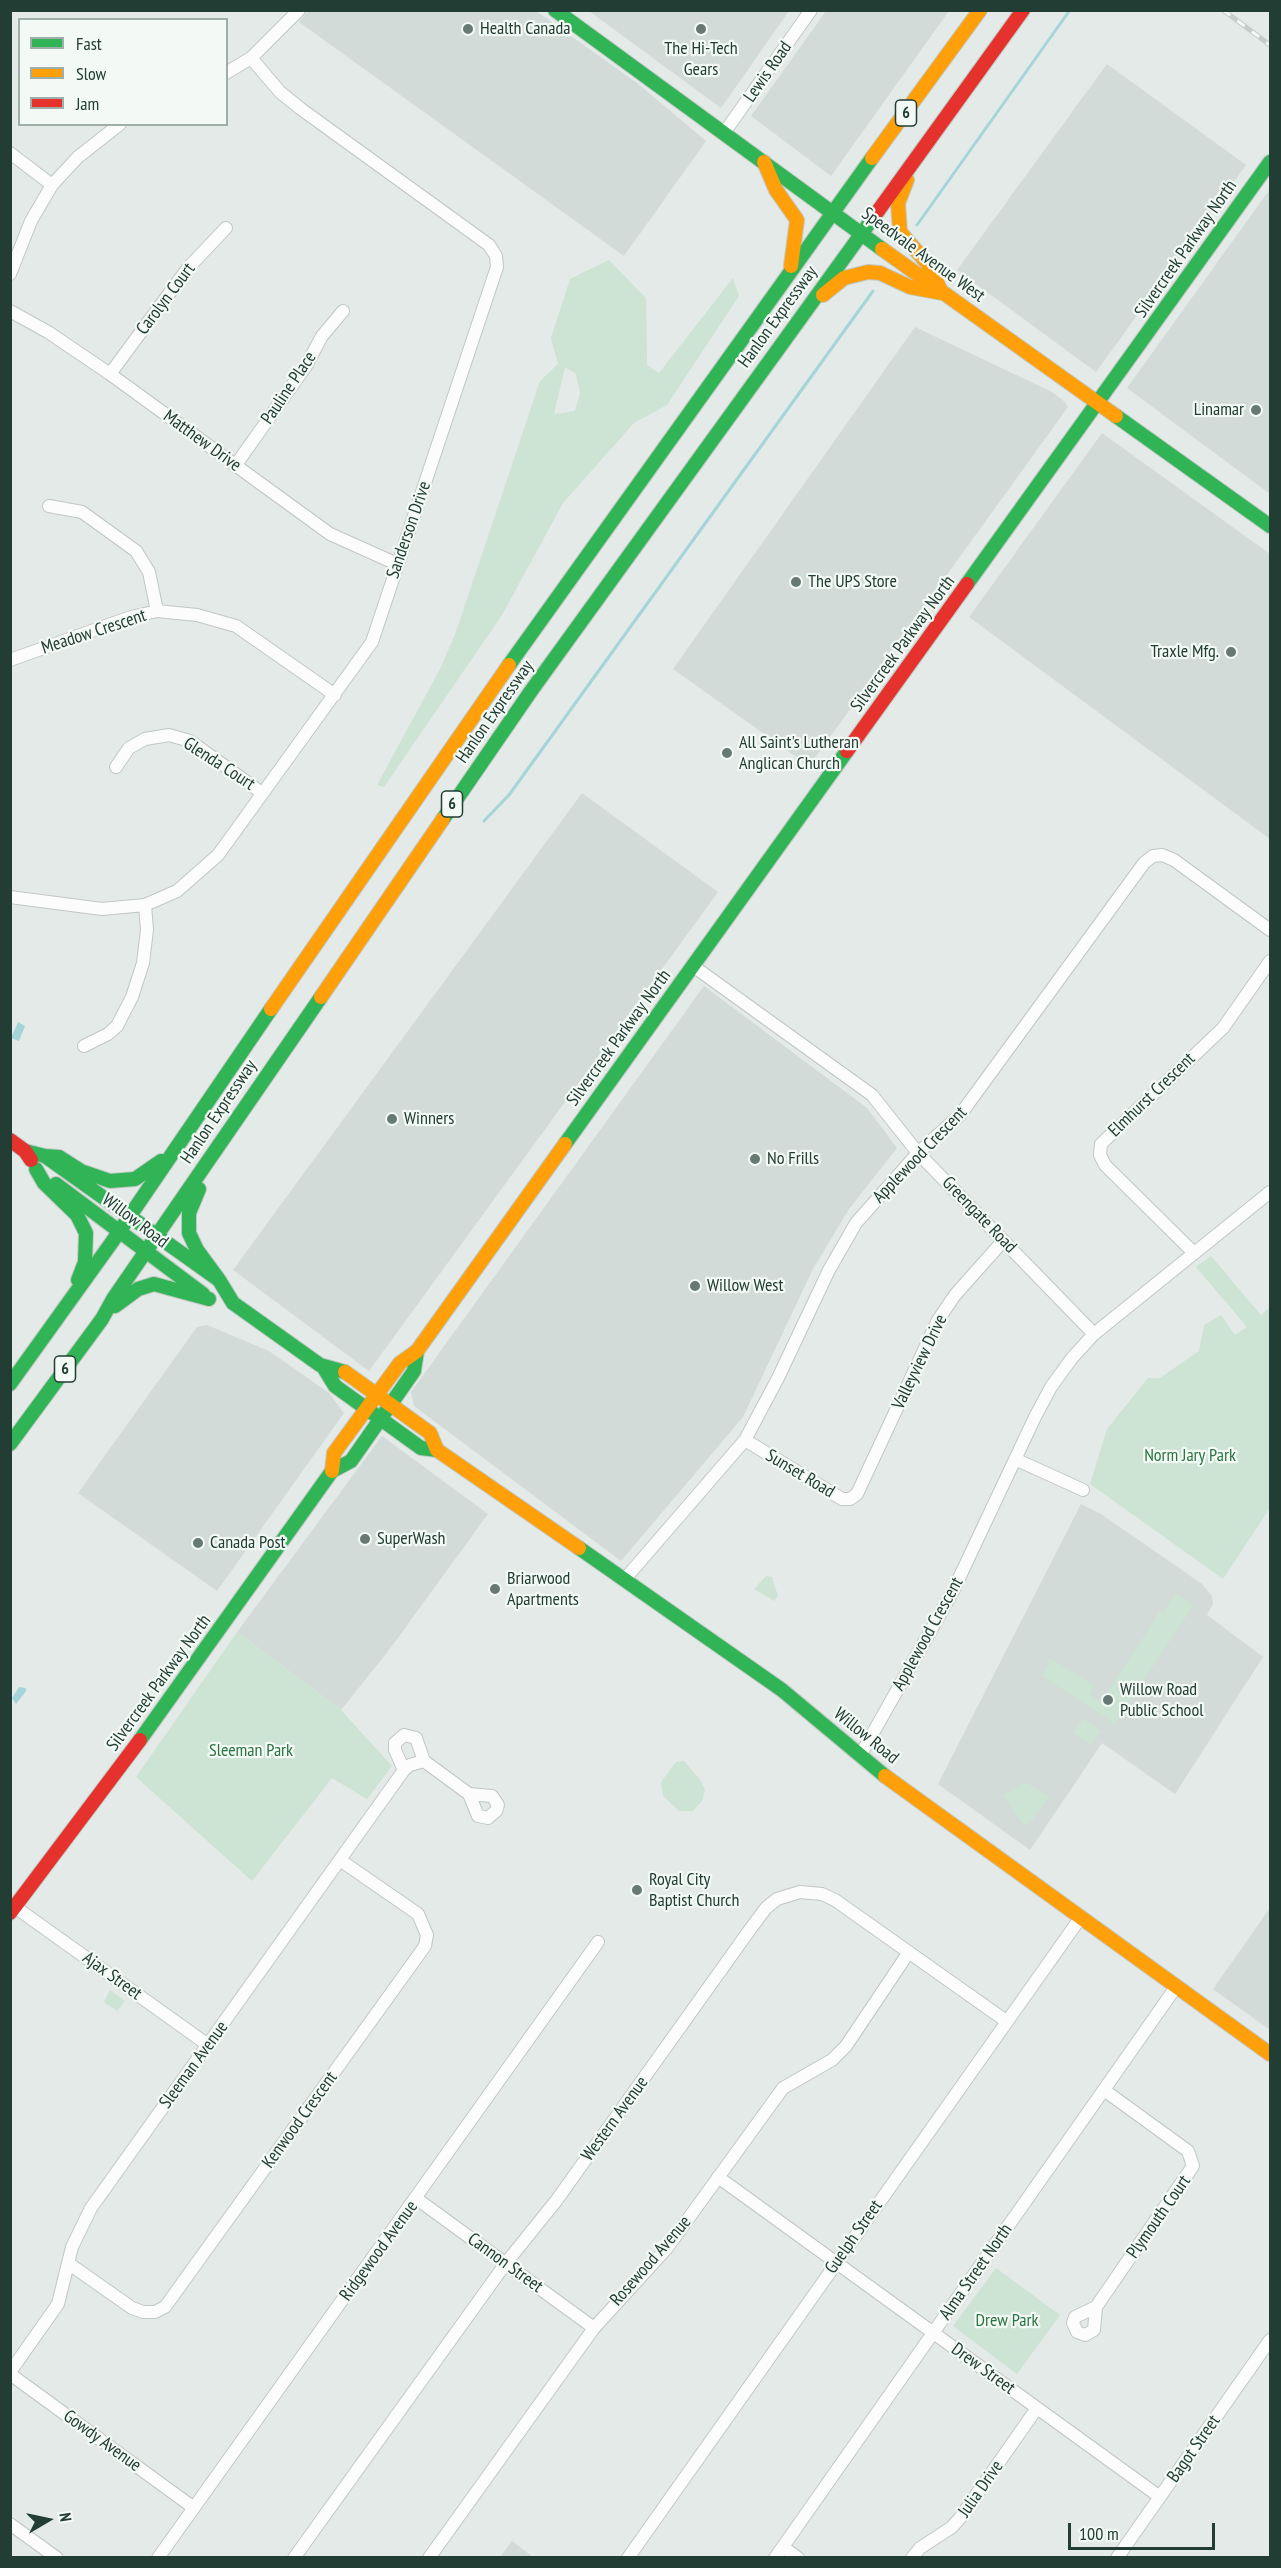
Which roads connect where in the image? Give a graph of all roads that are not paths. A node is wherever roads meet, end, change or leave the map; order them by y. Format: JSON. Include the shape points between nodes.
{"nodes":[{"id":1,"x":299,"y":10,"type":"edge"},
{"id":2,"x":555,"y":10,"type":"edge"},
{"id":3,"x":811,"y":10,"type":"edge"},
{"id":4,"x":980,"y":10,"type":"edge"},
{"id":5,"x":1023,"y":10,"type":"edge"},
{"id":6,"x":251,"y":58,"type":"junction"},
{"id":7,"x":228,"y":72,"type":"edge"},
{"id":8,"x":117,"y":126,"type":"edge"},
{"id":9,"x":724,"y":133,"type":"junction"},
{"id":10,"x":10,"y":153,"type":"edge"},
{"id":11,"x":764,"y":162,"type":"junction"},
{"id":12,"x":1270,"y":162,"type":"edge"},
{"id":13,"x":913,"y":165,"type":"junction"},
{"id":14,"x":52,"y":185,"type":"junction"},
{"id":15,"x":834,"y":213,"type":"junction"},
{"id":16,"x":226,"y":228,"type":"dead end"},
{"id":17,"x":860,"y":234,"type":"junction"},
{"id":18,"x":789,"y":270,"type":"junction"},
{"id":19,"x":10,"y":274,"type":"edge"},
{"id":20,"x":942,"y":292,"type":"junction"},
{"id":21,"x":809,"y":306,"type":"junction"},
{"id":22,"x":10,"y":311,"type":"edge"},
{"id":23,"x":343,"y":311,"type":"dead end"},
{"id":24,"x":110,"y":374,"type":"junction"},
{"id":25,"x":1100,"y":402,"type":"junction"},
{"id":26,"x":236,"y":466,"type":"junction"},
{"id":27,"x":49,"y":506,"type":"dead end"},
{"id":28,"x":1270,"y":526,"type":"edge"},
{"id":29,"x":397,"y":564,"type":"junction"},
{"id":30,"x":157,"y":611,"type":"junction"},
{"id":31,"x":10,"y":660,"type":"edge"},
{"id":32,"x":335,"y":695,"type":"junction"},
{"id":33,"x":116,"y":767,"type":"dead end"},
{"id":34,"x":262,"y":793,"type":"junction"},
{"id":35,"x":10,"y":897,"type":"edge"},
{"id":36,"x":145,"y":905,"type":"junction"},
{"id":37,"x":1270,"y":930,"type":"edge"},
{"id":38,"x":1270,"y":961,"type":"edge"},
{"id":39,"x":693,"y":966,"type":"junction"},
{"id":40,"x":84,"y":1046,"type":"dead end"},
{"id":41,"x":10,"y":1140,"type":"edge"},
{"id":42,"x":216,"y":1147,"type":"junction"},
{"id":43,"x":25,"y":1151,"type":"junction"},
{"id":44,"x":174,"y":1152,"type":"junction"},
{"id":45,"x":918,"y":1153,"type":"junction"},
{"id":46,"x":45,"y":1156,"type":"junction"},
{"id":47,"x":36,"y":1168,"type":"junction"},
{"id":48,"x":1270,"y":1192,"type":"edge"},
{"id":49,"x":129,"y":1216,"type":"junction"},
{"id":50,"x":119,"y":1231,"type":"junction"},
{"id":51,"x":157,"y":1237,"type":"junction"},
{"id":52,"x":1003,"y":1241,"type":"junction"},
{"id":53,"x":146,"y":1251,"type":"junction"},
{"id":54,"x":1192,"y":1252,"type":"junction"},
{"id":55,"x":219,"y":1280,"type":"junction"},
{"id":56,"x":73,"y":1294,"type":"junction"},
{"id":57,"x":209,"y":1299,"type":"junction"},
{"id":58,"x":233,"y":1303,"type":"junction"},
{"id":59,"x":102,"y":1319,"type":"junction"},
{"id":60,"x":1094,"y":1334,"type":"junction"},
{"id":61,"x":417,"y":1351,"type":"junction"},
{"id":62,"x":324,"y":1368,"type":"junction"},
{"id":63,"x":10,"y":1384,"type":"edge"},
{"id":64,"x":377,"y":1394,"type":"junction"},
{"id":65,"x":390,"y":1405,"type":"junction"},
{"id":66,"x":366,"y":1409,"type":"junction"},
{"id":67,"x":381,"y":1419,"type":"junction"},
{"id":68,"x":745,"y":1440,"type":"junction"},
{"id":69,"x":10,"y":1444,"type":"edge"},
{"id":70,"x":437,"y":1449,"type":"junction"},
{"id":71,"x":1015,"y":1459,"type":"junction"},
{"id":72,"x":332,"y":1471,"type":"junction"},
{"id":73,"x":1083,"y":1490,"type":"dead end"},
{"id":74,"x":857,"y":1494,"type":"joint"},
{"id":75,"x":624,"y":1580,"type":"junction"},
{"id":76,"x":860,"y":1756,"type":"junction"},
{"id":77,"x":424,"y":1761,"type":"junction"},
{"id":78,"x":404,"y":1770,"type":"junction"},
{"id":79,"x":469,"y":1794,"type":"dead end"},
{"id":80,"x":340,"y":1860,"type":"junction"},
{"id":81,"x":13,"y":1910,"type":"edge"},
{"id":82,"x":1081,"y":1917,"type":"junction"},
{"id":83,"x":598,"y":1942,"type":"dead end"},
{"id":84,"x":909,"y":1952,"type":"junction"},
{"id":85,"x":1176,"y":1987,"type":"junction"},
{"id":86,"x":1006,"y":2021,"type":"junction"},
{"id":87,"x":208,"y":2045,"type":"junction"},
{"id":88,"x":1270,"y":2054,"type":"edge"},
{"id":89,"x":1104,"y":2090,"type":"junction"},
{"id":90,"x":718,"y":2177,"type":"junction"},
{"id":91,"x":417,"y":2199,"type":"junction"},
{"id":92,"x":68,"y":2263,"type":"junction"},
{"id":93,"x":506,"y":2263,"type":"junction"},
{"id":94,"x":837,"y":2263,"type":"junction"},
{"id":95,"x":1096,"y":2307,"type":"dead end"},
{"id":96,"x":594,"y":2328,"type":"junction"},
{"id":97,"x":933,"y":2333,"type":"junction"},
{"id":98,"x":1270,"y":2340,"type":"edge"},
{"id":99,"x":10,"y":2373,"type":"edge"},
{"id":100,"x":1037,"y":2408,"type":"junction"},
{"id":101,"x":1160,"y":2497,"type":"junction"},
{"id":102,"x":194,"y":2508,"type":"junction"},
{"id":103,"x":10,"y":2524,"type":"edge"},
{"id":104,"x":783,"y":2547,"type":"junction"},
{"id":105,"x":57,"y":2558,"type":"edge"},
{"id":106,"x":158,"y":2558,"type":"edge"},
{"id":107,"x":294,"y":2558,"type":"edge"},
{"id":108,"x":429,"y":2558,"type":"edge"},
{"id":109,"x":628,"y":2558,"type":"edge"},
{"id":110,"x":775,"y":2558,"type":"edge"},
{"id":111,"x":798,"y":2558,"type":"edge"},
{"id":112,"x":912,"y":2558,"type":"edge"},
{"id":113,"x":1117,"y":2558,"type":"edge"}],
"edges":[{"from":1,"to":6,"type":"street"},
{"from":2,"to":9,"type":"main road","name":"Speedvale Avenue West"},
{"from":3,"to":9,"type":"street","name":"Lewis Road"},
{"from":4,"to":15,"type":"main road","name":"Hanlon Expressway","number":"6"},
{"from":5,"to":13,"type":"main road","name":"Hanlon Expressway","number":"6"},
{"from":6,"to":7,"type":"street"},
{"from":6,"to":29,"type":"street","name":"Sanderson Drive","via":[[280,92],[489,245],[496,256],[497,267]]},
{"from":8,"to":14,"type":"street","via":[[78,157]]},
{"from":9,"to":11,"type":"main road","name":"Speedvale Avenue West"},
{"from":10,"to":14,"type":"street"},
{"from":11,"to":15,"type":"main road","name":"Speedvale Avenue West"},
{"from":11,"to":18,"type":"main road","via":[[776,190],[796,220]]},
{"from":12,"to":25,"type":"main road","name":"Silvercreek Parkway North"},
{"from":13,"to":17,"type":"main road","name":"Hanlon Expressway","number":"6"},
{"from":13,"to":20,"type":"main road","via":[[898,203],[900,232],[927,263]]},
{"from":14,"to":19,"type":"street","via":[[31,221]]},
{"from":15,"to":17,"type":"main road","name":"Speedvale Avenue West"},
{"from":15,"to":18,"type":"main road","name":"Hanlon Expressway","number":"6"},
{"from":16,"to":24,"type":"street","name":"Carolyn Court","via":[[188,268]]},
{"from":17,"to":20,"type":"main road","name":"Speedvale Avenue West"},
{"from":17,"to":21,"type":"main road","name":"Hanlon Expressway","number":"6"},
{"from":18,"to":44,"type":"main road","name":"Hanlon Expressway","number":"6","via":[[439,764]]},
{"from":20,"to":21,"type":"main road","via":[[910,287],[880,273],[868,272],[844,279]]},
{"from":20,"to":25,"type":"main road","name":"Speedvale Avenue West"},
{"from":21,"to":42,"type":"main road","name":"Hanlon Expressway","number":"6","via":[[531,691]]},
{"from":22,"to":24,"type":"street","name":"Matthew Drive"},
{"from":23,"to":26,"type":"street","name":"Pauline Place","via":[[322,336],[306,366]]},
{"from":24,"to":26,"type":"street","name":"Matthew Drive"},
{"from":25,"to":28,"type":"main road","name":"Speedvale Avenue West"},
{"from":25,"to":39,"type":"main road","name":"Silvercreek Parkway North"},
{"from":26,"to":29,"type":"street","name":"Matthew Drive","via":[[330,534]]},
{"from":27,"to":30,"type":"street","via":[[82,512],[136,551],[149,572]]},
{"from":29,"to":32,"type":"street","name":"Sanderson Drive","via":[[372,642]]},
{"from":30,"to":31,"type":"street","name":"Meadow Crescent"},
{"from":30,"to":32,"type":"street","name":"Meadow Crescent","via":[[197,615],[236,626]]},
{"from":32,"to":34,"type":"street","name":"Sanderson Drive"},
{"from":33,"to":34,"type":"street","name":"Glenda Court","via":[[129,748],[146,739],[169,735],[190,741]]},
{"from":34,"to":36,"type":"street","name":"Sanderson Drive","via":[[202,871],[177,891]]},
{"from":35,"to":36,"type":"street","name":"Sanderson Drive","via":[[102,909]]},
{"from":36,"to":40,"type":"street","via":[[143,963],[132,997],[117,1026]]},
{"from":37,"to":45,"type":"street","name":"Applewood Crescent","via":[[1174,860],[1152,856],[960,1115]]},
{"from":38,"to":54,"type":"street","name":"Elmhurst Crescent","via":[[1223,1028],[1101,1144],[1100,1155],[1105,1165]]},
{"from":39,"to":45,"type":"street","name":"Greengate Road","via":[[872,1095]]},
{"from":39,"to":61,"type":"main road","name":"Silvercreek Parkway North"},
{"from":41,"to":43,"type":"main road","name":"Willow Road"},
{"from":42,"to":51,"type":"main road","name":"Hanlon Expressway","number":"6"},
{"from":42,"to":55,"type":"main road","via":[[213,1166],[189,1213],[189,1233]]},
{"from":43,"to":46,"type":"main road","name":"Willow Road"},
{"from":43,"to":47,"type":"main road","name":"Willow Road"},
{"from":44,"to":46,"type":"main road","via":[[145,1173],[124,1181],[110,1181],[81,1171],[59,1157]]},
{"from":44,"to":49,"type":"main road","name":"Hanlon Expressway","number":"6"},
{"from":45,"to":52,"type":"street","name":"Greengate Road"},
{"from":45,"to":68,"type":"street","name":"Applewood Crescent","via":[[856,1223]]},
{"from":46,"to":49,"type":"main road","name":"Willow Road"},
{"from":47,"to":50,"type":"main road","name":"Willow Road"},
{"from":47,"to":56,"type":"main road","via":[[44,1183],[77,1215],[86,1233],[85,1262]]},
{"from":48,"to":54,"type":"street","name":"Applewood Crescent"},
{"from":49,"to":50,"type":"main road","name":"Hanlon Expressway","number":"6"},
{"from":49,"to":51,"type":"main road","name":"Willow Road"},
{"from":50,"to":53,"type":"main road","name":"Willow Road"},
{"from":50,"to":56,"type":"main road","name":"Hanlon Expressway","number":"6"},
{"from":51,"to":53,"type":"main road","name":"Hanlon Expressway","number":"6"},
{"from":51,"to":55,"type":"main road","name":"Willow Road"},
{"from":52,"to":60,"type":"street","name":"Greengate Road"},
{"from":52,"to":74,"type":"street","name":"Valleyview Drive","via":[[938,1320]]},
{"from":53,"to":57,"type":"main road","name":"Willow Road"},
{"from":53,"to":59,"type":"main road","name":"Hanlon Expressway","number":"6"},
{"from":54,"to":60,"type":"street","name":"Applewood Crescent"},
{"from":55,"to":58,"type":"main road","name":"Willow Road"},
{"from":56,"to":63,"type":"main road","name":"Hanlon Expressway","number":"6"},
{"from":57,"to":58,"type":"main road","name":"Willow Road"},
{"from":57,"to":59,"type":"main road","via":[[154,1284],[138,1289]]},
{"from":58,"to":62,"type":"main road","name":"Willow Road"},
{"from":59,"to":69,"type":"main road","name":"Hanlon Expressway","number":"6"},
{"from":60,"to":71,"type":"street","name":"Applewood Crescent","via":[[1051,1387]]},
{"from":61,"to":64,"type":"main road","name":"Silvercreek Parkway North","via":[[400,1363]]},
{"from":61,"to":65,"type":"main road","name":"Silvercreek Parkway North","via":[[414,1371]]},
{"from":62,"to":64,"type":"main road","name":"Willow Road","via":[[345,1372]]},
{"from":62,"to":66,"type":"main road","name":"Willow Road","via":[[335,1386]]},
{"from":64,"to":65,"type":"main road","name":"Willow Road"},
{"from":64,"to":66,"type":"main road","name":"Silvercreek Parkway North"},
{"from":65,"to":67,"type":"main road","name":"Silvercreek Parkway North"},
{"from":65,"to":70,"type":"main road","name":"Willow Road","via":[[430,1433]]},
{"from":66,"to":67,"type":"main road","name":"Willow Road"},
{"from":66,"to":72,"type":"main road","name":"Silvercreek Parkway North","via":[[334,1453]]},
{"from":67,"to":70,"type":"main road","name":"Willow Road","via":[[420,1448]]},
{"from":67,"to":72,"type":"main road","name":"Silvercreek Parkway North","via":[[351,1461]]},
{"from":68,"to":74,"type":"street","name":"Sunset Road","via":[[842,1499]]},
{"from":68,"to":75,"type":"street","name":"Applewood Crescent"},
{"from":70,"to":75,"type":"main road","name":"Willow Road"},
{"from":71,"to":73,"type":"street"},
{"from":71,"to":76,"type":"street","name":"Applewood Crescent","via":[[953,1591]]},
{"from":72,"to":81,"type":"main road","name":"Silvercreek Parkway North","via":[[103,1792]]},
{"from":75,"to":76,"type":"main road","name":"Willow Road","via":[[782,1690]]},
{"from":76,"to":82,"type":"main road","name":"Willow Road"},
{"from":77,"to":78,"type":"street"},
{"from":77,"to":78,"type":"street","via":[[416,1738],[404,1735],[395,1743],[395,1750]]},
{"from":77,"to":79,"type":"street"},
{"from":78,"to":80,"type":"street","name":"Sleeman Avenue"},
{"from":80,"to":87,"type":"street","name":"Sleeman Avenue"},
{"from":80,"to":92,"type":"street","name":"Kenwood Crescent","via":[[418,1914],[427,1935],[425,1946],[165,2307],[155,2312],[132,2308]]},
{"from":81,"to":87,"type":"street","name":"Ajax Street"},
{"from":82,"to":85,"type":"main road","name":"Willow Road"},
{"from":82,"to":86,"type":"street","name":"Guelph Street"},
{"from":83,"to":91,"type":"street","name":"Ridgewood Avenue"},
{"from":84,"to":86,"type":"street","name":"Western Avenue"},
{"from":84,"to":90,"type":"street","name":"Rosewood Avenue","via":[[846,2046],[832,2060],[783,2088]]},
{"from":84,"to":93,"type":"street","name":"Western Avenue","via":[[822,1894],[800,1892],[777,1899],[751,1928],[556,2201]]},
{"from":85,"to":88,"type":"main road","name":"Willow Road"},
{"from":85,"to":89,"type":"street","name":"Alma Street North"},
{"from":86,"to":94,"type":"street","name":"Guelph Street"},
{"from":87,"to":92,"type":"street","name":"Sleeman Avenue","via":[[91,2208],[78,2229]]},
{"from":89,"to":95,"type":"street","name":"Plymouth Court","via":[[1188,2151],[1194,2166]]},
{"from":89,"to":97,"type":"street","name":"Alma Street North"},
{"from":90,"to":94,"type":"street","name":"Drew Street"},
{"from":90,"to":96,"type":"street","name":"Rosewood Avenue","via":[[668,2248]]},
{"from":91,"to":93,"type":"street","name":"Cannon Street"},
{"from":91,"to":102,"type":"street","name":"Ridgewood Avenue"},
{"from":92,"to":99,"type":"street","name":"Sleeman Avenue","via":[[58,2304]]},
{"from":93,"to":96,"type":"street","name":"Cannon Street"},
{"from":93,"to":107,"type":"street","name":"Western Avenue"},
{"from":94,"to":97,"type":"street","name":"Drew Street"},
{"from":94,"to":109,"type":"street","name":"Guelph Street"},
{"from":96,"to":108,"type":"street","name":"Rosewood Avenue"},
{"from":97,"to":100,"type":"street","name":"Drew Street"},
{"from":97,"to":104,"type":"street","name":"Alma Street North"},
{"from":98,"to":101,"type":"street","name":"Bagot Street"},
{"from":99,"to":102,"type":"street","name":"Gowdy Avenue"},
{"from":100,"to":101,"type":"street","name":"Drew Street"},
{"from":100,"to":112,"type":"street","name":"Julia Drive","via":[[960,2518]]},
{"from":101,"to":113,"type":"street","name":"Bagot Street"},
{"from":102,"to":106,"type":"street","name":"Ridgewood Avenue"},
{"from":103,"to":105,"type":"street"},
{"from":104,"to":110,"type":"street","name":"Alma Street North"},
{"from":104,"to":111,"type":"street"}]}
